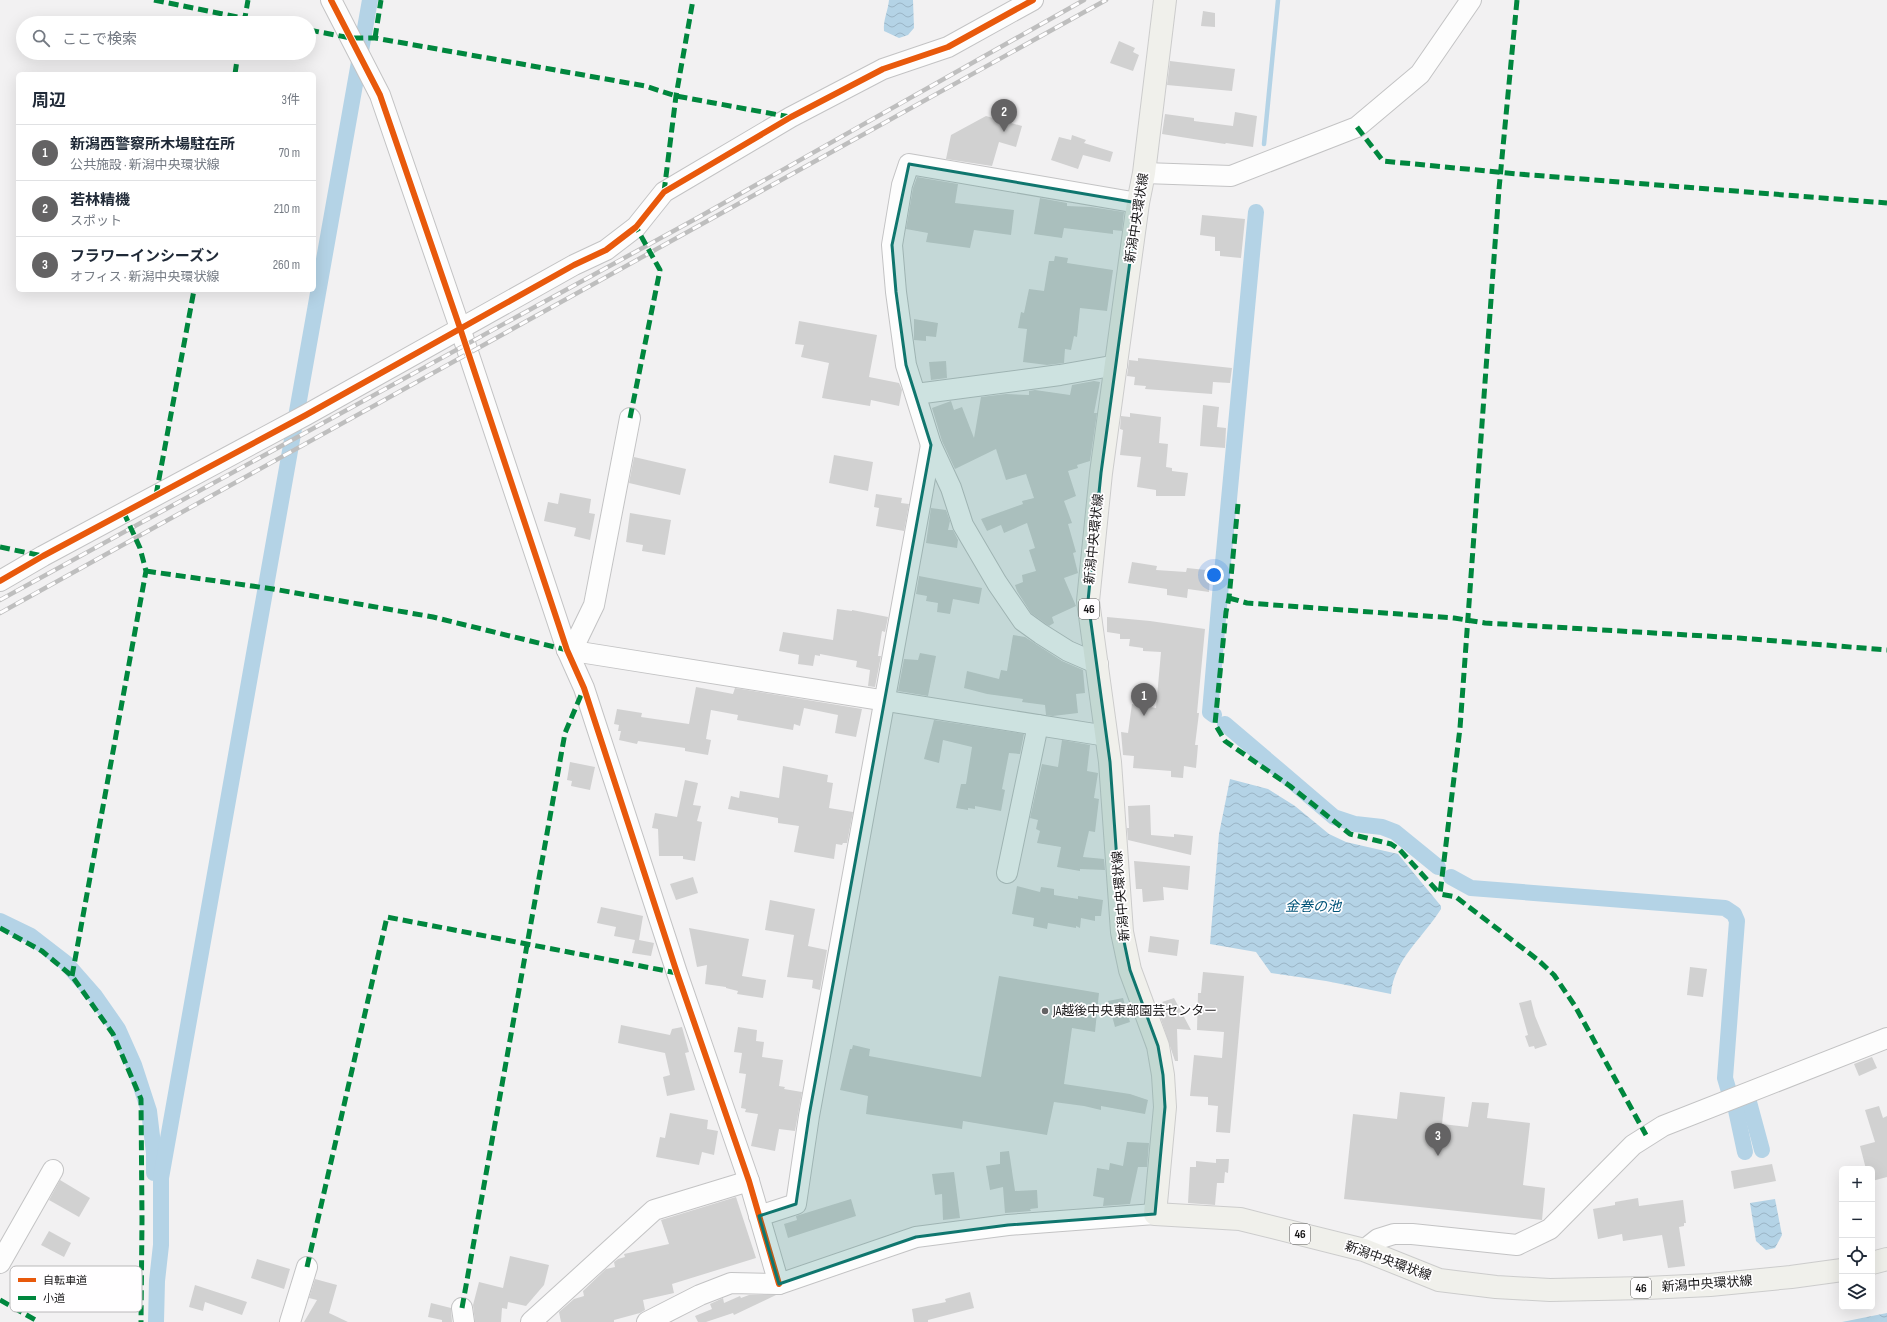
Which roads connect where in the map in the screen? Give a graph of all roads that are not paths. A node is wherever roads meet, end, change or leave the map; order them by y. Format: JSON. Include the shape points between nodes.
{"nodes":[{"id":1,"x":332,"y":0,"type":"edge"},
{"id":2,"x":1033,"y":0,"type":"edge"},
{"id":3,"x":1165,"y":0,"type":"edge"},
{"id":4,"x":1471,"y":0,"type":"edge"},
{"id":5,"x":1144,"y":173,"type":"junction"},
{"id":6,"x":1138,"y":203,"type":"junction"},
{"id":7,"x":460,"y":328,"type":"junction"},
{"id":8,"x":1117,"y":365,"type":"junction"},
{"id":9,"x":916,"y":394,"type":"junction"},
{"id":10,"x":630,"y":418,"type":"dead end"},
{"id":11,"x":931,"y":445,"type":"junction"},
{"id":12,"x":0,"y":580,"type":"edge"},
{"id":13,"x":567,"y":650,"type":"junction"},
{"id":14,"x":1098,"y":664,"type":"junction"},
{"id":15,"x":886,"y":700,"type":"junction"},
{"id":16,"x":1038,"y":725,"type":"junction"},
{"id":17,"x":1107,"y":736,"type":"junction"},
{"id":18,"x":1007,"y":873,"type":"dead end"},
{"id":19,"x":1887,"y":1038,"type":"edge"},
{"id":20,"x":53,"y":1170,"type":"dead end"},
{"id":21,"x":749,"y":1181,"type":"junction"},
{"id":22,"x":1155,"y":1214,"type":"junction"},
{"id":23,"x":759,"y":1216,"type":"junction"},
{"id":24,"x":1364,"y":1250,"type":"junction"},
{"id":25,"x":1887,"y":1259,"type":"edge"},
{"id":26,"x":1875,"y":1262,"type":"edge"},
{"id":27,"x":0,"y":1263,"type":"edge"},
{"id":28,"x":307,"y":1267,"type":"dead end"},
{"id":29,"x":1839,"y":1270,"type":"edge"},
{"id":30,"x":779,"y":1284,"type":"junction"},
{"id":31,"x":290,"y":1322,"type":"edge"},
{"id":32,"x":531,"y":1322,"type":"edge"},
{"id":33,"x":647,"y":1322,"type":"edge"}],
"edges":[{"from":1,"to":7,"type":"street","via":[[380,95]]},
{"from":2,"to":7,"type":"street","via":[[948,47],[883,69],[791,117],[664,192],[636,227],[606,250]]},
{"from":3,"to":5,"type":"main road","name":"新潟中央環状線","number":"46"},
{"from":4,"to":5,"type":"street","via":[[1420,74],[1357,127],[1231,176]]},
{"from":5,"to":6,"type":"main road","name":"新潟中央環状線","number":"46"},
{"from":6,"to":8,"type":"main road","name":"新潟中央環状線","number":"46"},
{"from":6,"to":9,"type":"street","via":[[909,164],[902,184],[892,245],[906,365]]},
{"from":7,"to":12,"type":"street"},
{"from":7,"to":13,"type":"street"},
{"from":8,"to":9,"type":"street"},
{"from":8,"to":14,"type":"main road","name":"新潟中央環状線","number":"46","via":[[1101,474],[1088,601]]},
{"from":9,"to":11,"type":"street"},
{"from":10,"to":13,"type":"street","via":[[594,605],[577,640]]},
{"from":11,"to":14,"type":"street","via":[[951,488],[963,525],[1023,621],[1068,651]]},
{"from":11,"to":15,"type":"street"},
{"from":13,"to":15,"type":"street"},
{"from":13,"to":21,"type":"street","via":[[584,688],[677,973]]},
{"from":14,"to":17,"type":"main road","name":"新潟中央環状線","number":"46"},
{"from":15,"to":16,"type":"street"},
{"from":15,"to":23,"type":"street","via":[[796,1204]]},
{"from":16,"to":17,"type":"street"},
{"from":16,"to":18,"type":"street"},
{"from":17,"to":22,"type":"main road","name":"新潟中央環状線","number":"46","via":[[1122,932],[1130,970],[1158,1046],[1162,1075],[1165,1107]]},
{"from":19,"to":24,"type":"street","via":[[1663,1126],[1633,1145],[1550,1229],[1517,1245],[1400,1234],[1378,1239]]},
{"from":20,"to":27,"type":"street"},
{"from":21,"to":23,"type":"street"},
{"from":21,"to":32,"type":"street","via":[[654,1210]]},
{"from":22,"to":24,"type":"main road","name":"新潟中央環状線","number":"46","via":[[1240,1219]]},
{"from":22,"to":30,"type":"street","via":[[1008,1225],[916,1236]]},
{"from":23,"to":30,"type":"street"},
{"from":24,"to":29,"type":"main road","name":"新潟中央環状線","number":"46","via":[[1439,1280],[1550,1290],[1710,1285]]},
{"from":25,"to":26,"type":"main road"},
{"from":28,"to":31,"type":"street"},
{"from":30,"to":33,"type":"street","via":[[731,1284],[700,1295]]}]}
